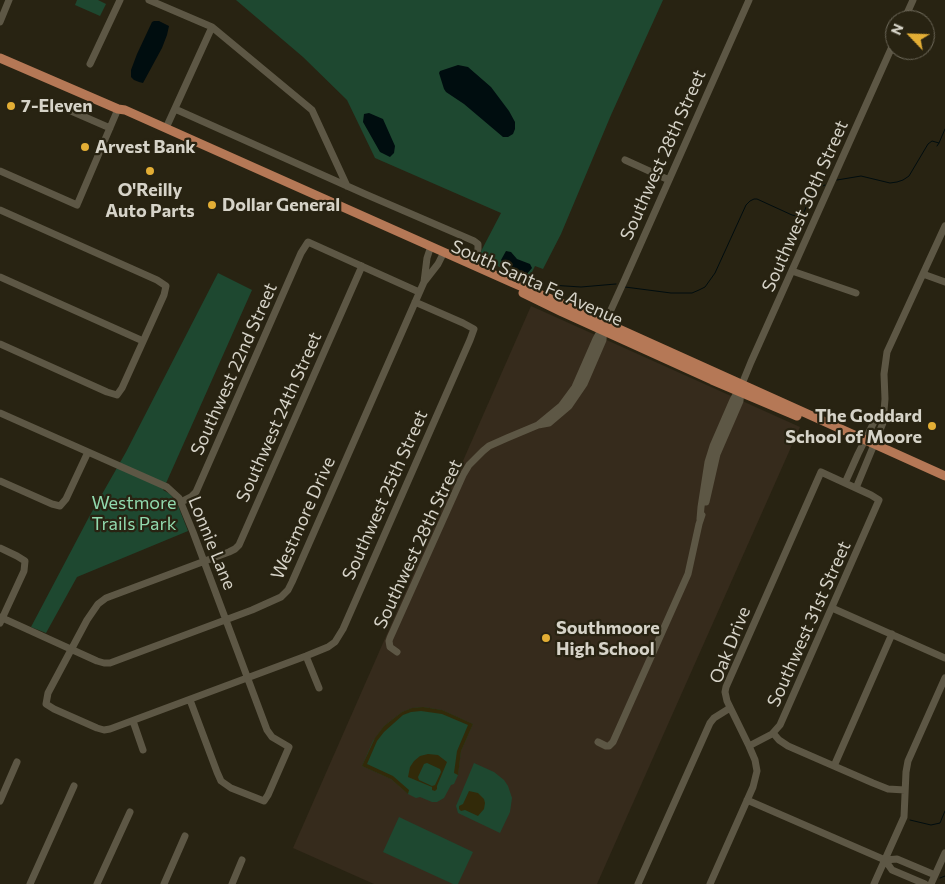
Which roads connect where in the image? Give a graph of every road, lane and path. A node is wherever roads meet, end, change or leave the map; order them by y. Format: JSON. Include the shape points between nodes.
{"nodes":[{"id":1,"x":10,"y":0,"type":"edge"},
{"id":2,"x":120,"y":0,"type":"edge"},
{"id":3,"x":149,"y":0,"type":"edge"},
{"id":4,"x":749,"y":0,"type":"edge"},
{"id":5,"x":0,"y":22,"type":"edge"},
{"id":6,"x":212,"y":27,"type":"junction"},
{"id":7,"x":0,"y":58,"type":"edge"},
{"id":8,"x":886,"y":60,"type":"edge"},
{"id":9,"x":90,"y":64,"type":"dead end"},
{"id":10,"x":118,"y":109,"type":"junction"},
{"id":11,"x":175,"y":109,"type":"junction"},
{"id":12,"x":72,"y":111,"type":"dead end"},
{"id":13,"x":110,"y":128,"type":"junction"},
{"id":14,"x":166,"y":128,"type":"junction"},
{"id":15,"x":625,"y":160,"type":"dead end"},
{"id":16,"x":0,"y":171,"type":"edge"},
{"id":17,"x":669,"y":180,"type":"junction"},
{"id":18,"x":347,"y":186,"type":"junction"},
{"id":19,"x":0,"y":210,"type":"edge"},
{"id":20,"x":945,"y":226,"type":"edge"},
{"id":21,"x":430,"y":249,"type":"junction"},
{"id":22,"x":443,"y":255,"type":"junction"},
{"id":23,"x":473,"y":265,"type":"junction"},
{"id":24,"x":362,"y":266,"type":"junction"},
{"id":25,"x":792,"y":271,"type":"junction"},
{"id":26,"x":923,"y":274,"type":"junction"},
{"id":27,"x":0,"y":277,"type":"edge"},
{"id":28,"x":424,"y":282,"type":"junction"},
{"id":29,"x":945,"y":282,"type":"edge"},
{"id":30,"x":419,"y":292,"type":"junction"},
{"id":31,"x":856,"y":293,"type":"dead end"},
{"id":32,"x":415,"y":302,"type":"junction"},
{"id":33,"x":603,"y":328,"type":"junction"},
{"id":34,"x":143,"y":341,"type":"junction"},
{"id":35,"x":0,"y":344,"type":"edge"},
{"id":36,"x":740,"y":389,"type":"junction"},
{"id":37,"x":0,"y":413,"type":"edge"},
{"id":38,"x":868,"y":444,"type":"junction"},
{"id":39,"x":88,"y":452,"type":"junction"},
{"id":40,"x":945,"y":476,"type":"edge"},
{"id":41,"x":0,"y":481,"type":"edge"},
{"id":42,"x":945,"y":482,"type":"edge"},
{"id":43,"x":845,"y":483,"type":"junction"},
{"id":44,"x":856,"y":488,"type":"junction"},
{"id":45,"x":181,"y":502,"type":"junction"},
{"id":46,"x":0,"y":548,"type":"edge"},
{"id":47,"x":204,"y":561,"type":"junction"},
{"id":48,"x":832,"y":608,"type":"junction"},
{"id":49,"x":1,"y":619,"type":"edge"},
{"id":50,"x":226,"y":620,"type":"junction"},
{"id":51,"x":892,"y":634,"type":"junction"},
{"id":52,"x":72,"y":648,"type":"junction"},
{"id":53,"x":397,"y":652,"type":"dead end"},
{"id":54,"x":306,"y":656,"type":"junction"},
{"id":55,"x":945,"y":658,"type":"edge"},
{"id":56,"x":247,"y":678,"type":"junction"},
{"id":57,"x":945,"y":678,"type":"edge"},
{"id":58,"x":319,"y":688,"type":"dead end"},
{"id":59,"x":190,"y":700,"type":"junction"},
{"id":60,"x":46,"y":704,"type":"joint"},
{"id":61,"x":730,"y":708,"type":"junction"},
{"id":62,"x":133,"y":722,"type":"junction"},
{"id":63,"x":773,"y":733,"type":"junction"},
{"id":64,"x":598,"y":742,"type":"dead end"},
{"id":65,"x":749,"y":746,"type":"junction"},
{"id":66,"x":143,"y":750,"type":"dead end"},
{"id":67,"x":17,"y":762,"type":"dead end"},
{"id":68,"x":834,"y":766,"type":"junction"},
{"id":69,"x":74,"y":786,"type":"dead end"},
{"id":70,"x":905,"y":790,"type":"junction"},
{"id":71,"x":747,"y":800,"type":"junction"},
{"id":72,"x":0,"y":801,"type":"edge"},
{"id":73,"x":130,"y":812,"type":"dead end"},
{"id":74,"x":185,"y":836,"type":"dead end"},
{"id":75,"x":945,"y":853,"type":"edge"},
{"id":76,"x":242,"y":860,"type":"dead end"},
{"id":77,"x":885,"y":860,"type":"junction"},
{"id":78,"x":935,"y":876,"type":"junction"},
{"id":79,"x":30,"y":884,"type":"edge"},
{"id":80,"x":97,"y":884,"type":"edge"},
{"id":81,"x":164,"y":884,"type":"edge"},
{"id":82,"x":232,"y":884,"type":"edge"},
{"id":83,"x":638,"y":884,"type":"edge"},
{"id":84,"x":710,"y":884,"type":"edge"},
{"id":85,"x":874,"y":884,"type":"edge"},
{"id":86,"x":925,"y":884,"type":"edge"},
{"id":87,"x":931,"y":884,"type":"edge"}],
"edges":[{"from":1,"to":5,"type":"street"},
{"from":2,"to":9,"type":"street"},
{"from":3,"to":6,"type":"street"},
{"from":4,"to":17,"type":"street","name":"Southwest 28th Street"},
{"from":6,"to":11,"type":"street"},
{"from":6,"to":18,"type":"street","via":[[312,110]]},
{"from":7,"to":10,"type":"main road","name":"South Santa Fe Avenue"},
{"from":8,"to":25,"type":"street","name":"Southwest 30th Street"},
{"from":10,"to":13,"type":"street"},
{"from":10,"to":14,"type":"main road","name":"South Santa Fe Avenue"},
{"from":10,"to":21,"type":"main road","name":"South Santa Fe Avenue","via":[[127,117]]},
{"from":11,"to":14,"type":"street"},
{"from":11,"to":18,"type":"street"},
{"from":12,"to":13,"type":"street"},
{"from":13,"to":16,"type":"street","via":[[76,205]]},
{"from":14,"to":21,"type":"main road","name":"South Santa Fe Avenue"},
{"from":15,"to":17,"type":"street"},
{"from":17,"to":33,"type":"street","name":"Southwest 28th Street"},
{"from":18,"to":23,"type":"street","via":[[474,241],[478,249]]},
{"from":19,"to":34,"type":"street","via":[[166,286]]},
{"from":20,"to":26,"type":"street"},
{"from":21,"to":22,"type":"main road","name":"South Santa Fe Avenue"},
{"from":21,"to":28,"type":"street","name":"Westmore Drive"},
{"from":22,"to":23,"type":"main road","name":"South Santa Fe Avenue"},
{"from":22,"to":28,"type":"street","name":"Westmore Drive"},
{"from":22,"to":33,"type":"main road","name":"South Santa Fe Avenue","via":[[544,304]]},
{"from":23,"to":33,"type":"main road","name":"South Santa Fe Avenue"},
{"from":24,"to":30,"type":"street"},
{"from":24,"to":45,"type":"street","name":"Southwest 22nd Street","via":[[308,242],[196,492]]},
{"from":24,"to":47,"type":"street","name":"Southwest 24th Street","via":[[242,540],[235,549]]},
{"from":25,"to":31,"type":"street"},
{"from":25,"to":36,"type":"street","name":"Southwest 30th Street"},
{"from":26,"to":29,"type":"street"},
{"from":26,"to":38,"type":"street","via":[[887,352],[883,423]]},
{"from":27,"to":34,"type":"street"},
{"from":28,"to":30,"type":"street","name":"Westmore Drive"},
{"from":30,"to":32,"type":"street","name":"Westmore Drive"},
{"from":32,"to":50,"type":"street","name":"Westmore Drive","via":[[288,590],[277,599]]},
{"from":32,"to":54,"type":"street","name":"Southwest 25th Street","via":[[474,329],[340,634],[332,645]]},
{"from":33,"to":36,"type":"main road","name":"South Santa Fe Avenue"},
{"from":33,"to":53,"type":"street","name":"Southwest 28th Street","via":[[571,394],[561,406],[538,426],[489,446],[469,465],[390,638],[390,647]]},
{"from":34,"to":35,"type":"street","via":[[117,395]]},
{"from":36,"to":38,"type":"main road","name":"South Santa Fe Avenue","via":[[799,411]]},
{"from":36,"to":64,"type":"street","name":"Southwest 30th Street","via":[[710,454],[688,574],[613,742],[609,746]]},
{"from":37,"to":39,"type":"street","name":"Lonnie Lane"},
{"from":38,"to":40,"type":"main road","name":"South Santa Fe Avenue"},
{"from":38,"to":42,"type":"main road","name":"South Santa Fe Avenue"},
{"from":38,"to":43,"type":"street"},
{"from":38,"to":44,"type":"street","via":[[868,459]]},
{"from":39,"to":41,"type":"street","via":[[60,506]]},
{"from":39,"to":45,"type":"street","name":"Lonnie Lane","via":[[167,487]]},
{"from":43,"to":44,"type":"street"},
{"from":43,"to":61,"type":"street","name":"Oak Drive","via":[[821,472],[728,682],[725,692]]},
{"from":44,"to":48,"type":"street","name":"Southwest 31st Street","via":[[879,500]]},
{"from":45,"to":47,"type":"street","name":"Lonnie Lane"},
{"from":46,"to":49,"type":"street","via":[[25,561],[24,571]]},
{"from":47,"to":50,"type":"street","name":"Lonnie Lane"},
{"from":47,"to":52,"type":"street","name":"Southwest 24th Street","via":[[106,598],[92,612]]},
{"from":48,"to":51,"type":"street"},
{"from":48,"to":63,"type":"street","name":"Southwest 31st Street","via":[[782,722]]},
{"from":49,"to":52,"type":"street","name":"Westmore Drive"},
{"from":50,"to":52,"type":"street","name":"Westmore Drive","via":[[110,663],[97,661]]},
{"from":50,"to":56,"type":"street","name":"Lonnie Lane"},
{"from":51,"to":55,"type":"street"},
{"from":51,"to":68,"type":"street"},
{"from":52,"to":60,"type":"street","name":"Southwest 24th Street","via":[[48,693]]},
{"from":54,"to":56,"type":"street","name":"Southwest 25th Street"},
{"from":54,"to":58,"type":"street"},
{"from":56,"to":59,"type":"street","name":"Southwest 25th Street"},
{"from":56,"to":59,"type":"street","name":"Lonnie Lane","via":[[270,734],[289,747],[264,801],[221,781]]},
{"from":57,"to":70,"type":"street","via":[[908,761]]},
{"from":59,"to":62,"type":"street","name":"Southwest 25th Street"},
{"from":60,"to":62,"type":"street","name":"Southwest 25th Street","via":[[100,729]]},
{"from":61,"to":65,"type":"street","name":"Oak Drive"},
{"from":61,"to":83,"type":"street","via":[[710,723]]},
{"from":62,"to":66,"type":"street"},
{"from":63,"to":65,"type":"street","name":"Southwest 31st Street"},
{"from":63,"to":68,"type":"street","via":[[788,746]]},
{"from":65,"to":71,"type":"street","name":"Oak Drive","via":[[758,771]]},
{"from":67,"to":72,"type":"street"},
{"from":68,"to":70,"type":"street","via":[[882,787]]},
{"from":69,"to":79,"type":"street"},
{"from":70,"to":77,"type":"street","via":[[904,817]]},
{"from":71,"to":77,"type":"street"},
{"from":71,"to":84,"type":"street","name":"Oak Drive"},
{"from":73,"to":80,"type":"street"},
{"from":74,"to":81,"type":"street"},
{"from":75,"to":78,"type":"street"},
{"from":76,"to":82,"type":"street"},
{"from":77,"to":78,"type":"street","via":[[897,859]]},
{"from":77,"to":85,"type":"street"},
{"from":77,"to":86,"type":"street","via":[[892,870]]},
{"from":78,"to":87,"type":"street"}]}
